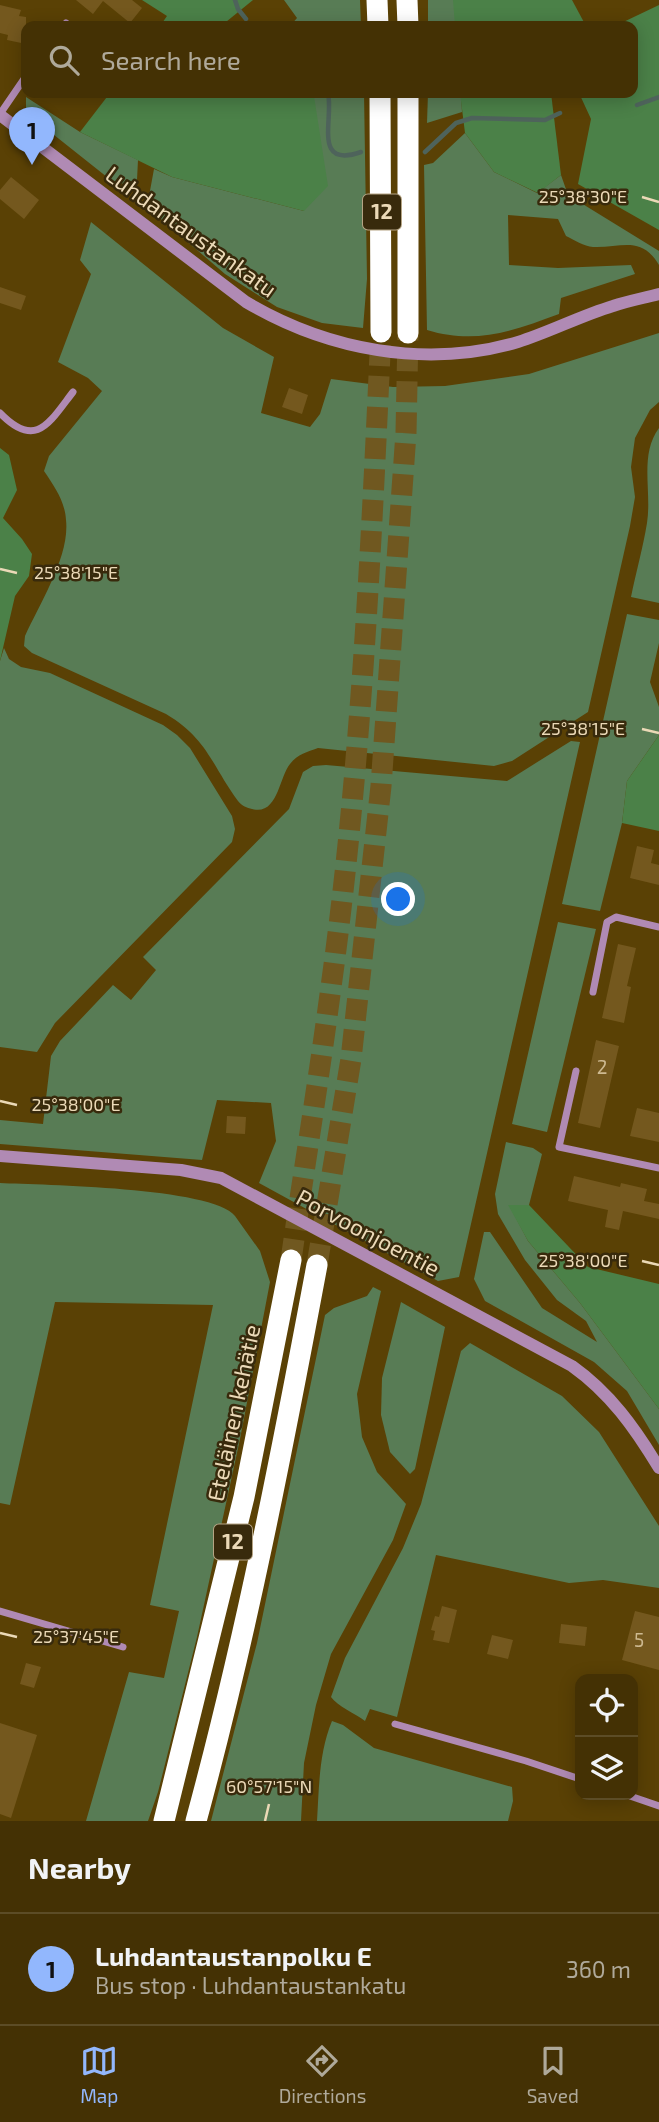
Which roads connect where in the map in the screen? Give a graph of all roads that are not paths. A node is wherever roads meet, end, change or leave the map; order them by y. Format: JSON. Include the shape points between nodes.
{"nodes":[{"id":1,"x":377,"y":0,"type":"edge"},
{"id":2,"x":407,"y":0,"type":"edge"},
{"id":3,"x":378,"y":21,"type":"edge"},
{"id":4,"x":408,"y":21,"type":"edge"},
{"id":5,"x":21,"y":83,"type":"edge"},
{"id":6,"x":380,"y":98,"type":"edge"},
{"id":7,"x":408,"y":98,"type":"edge"},
{"id":8,"x":0,"y":114,"type":"edge"},
{"id":9,"x":659,"y":294,"type":"edge"},
{"id":10,"x":381,"y":332,"type":"tunnel mouth"},
{"id":11,"x":408,"y":333,"type":"tunnel mouth"},
{"id":12,"x":73,"y":392,"type":"dead end"},
{"id":13,"x":0,"y":413,"type":"edge"},
{"id":14,"x":659,"y":926,"type":"edge"},
{"id":15,"x":593,"y":992,"type":"dead end"},
{"id":16,"x":576,"y":1071,"type":"dead end"},
{"id":17,"x":0,"y":1156,"type":"edge"},
{"id":18,"x":659,"y":1168,"type":"edge"},
{"id":19,"x":291,"y":1260,"type":"tunnel mouth"},
{"id":20,"x":317,"y":1265,"type":"tunnel mouth"},
{"id":21,"x":659,"y":1468,"type":"edge"},
{"id":22,"x":0,"y":1611,"type":"edge"},
{"id":23,"x":122,"y":1647,"type":"dead end"},
{"id":24,"x":395,"y":1724,"type":"dead end"},
{"id":25,"x":575,"y":1777,"type":"edge"},
{"id":26,"x":638,"y":1799,"type":"edge"},
{"id":27,"x":659,"y":1806,"type":"edge"},
{"id":28,"x":164,"y":1821,"type":"edge"},
{"id":29,"x":196,"y":1821,"type":"edge"}],
"edges":[{"from":1,"to":3,"type":"highway"},
{"from":2,"to":4,"type":"highway"},
{"from":5,"to":8,"type":"street"},
{"from":6,"to":10,"type":"highway","number":"12"},
{"from":7,"to":11,"type":"highway","number":"12"},
{"from":8,"to":9,"type":"street","name":"Luhdantaustankatu","via":[[246,302],[277,320],[350,345],[392,352],[475,351],[517,342]]},
{"from":12,"to":13,"type":"street","via":[[46,427],[36,432],[13,426]]},
{"from":14,"to":15,"type":"street","via":[[616,917],[607,922]]},
{"from":16,"to":18,"type":"street","via":[[559,1147]]},
{"from":17,"to":21,"type":"street","name":"Porvoonjoentie","via":[[181,1170],[221,1178],[572,1366],[609,1397]]},
{"from":19,"to":28,"type":"highway","name":"Eteläinen kehätie","number":"12","via":[[244,1497]]},
{"from":20,"to":29,"type":"highway","number":"12","via":[[271,1510]]},
{"from":22,"to":23,"type":"street"},
{"from":24,"to":25,"type":"street"},
{"from":26,"to":27,"type":"street"}]}
